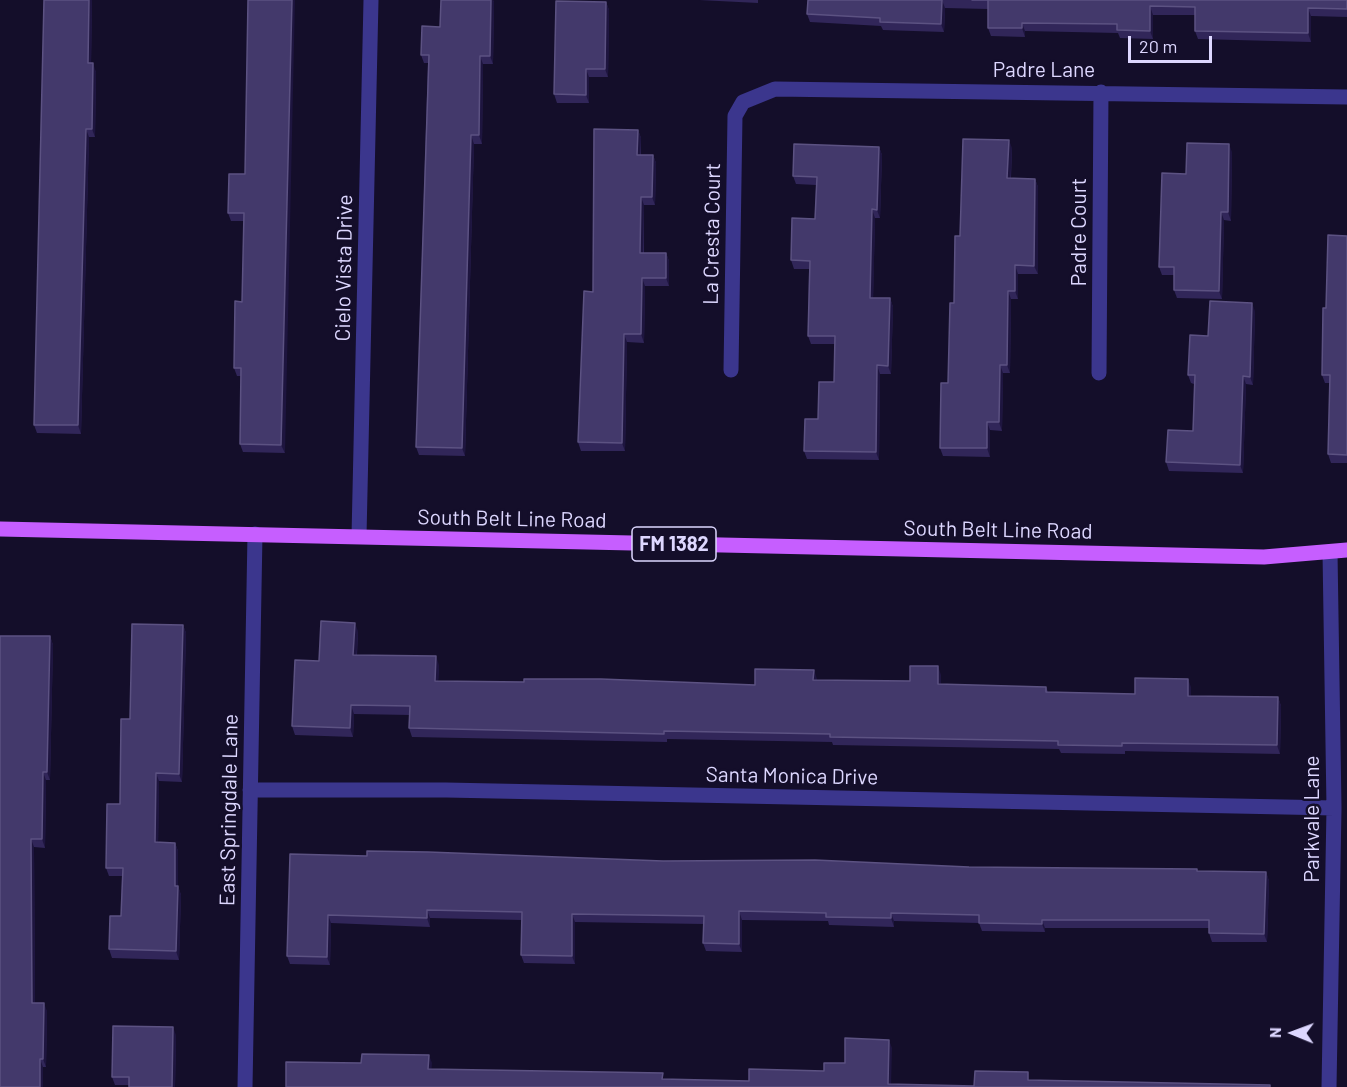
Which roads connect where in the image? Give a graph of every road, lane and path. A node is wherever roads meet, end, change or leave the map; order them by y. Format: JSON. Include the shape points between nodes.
{"nodes":[{"id":1,"x":371,"y":0,"type":"edge"},
{"id":2,"x":1101,"y":92,"type":"junction"},
{"id":3,"x":1347,"y":97,"type":"edge"},
{"id":4,"x":743,"y":102,"type":"joint"},
{"id":5,"x":731,"y":370,"type":"dead end"},
{"id":6,"x":1099,"y":373,"type":"dead end"},
{"id":7,"x":0,"y":529,"type":"edge"},
{"id":8,"x":255,"y":534,"type":"junction"},
{"id":9,"x":359,"y":536,"type":"junction"},
{"id":10,"x":1347,"y":550,"type":"edge"},
{"id":11,"x":1330,"y":552,"type":"junction"},
{"id":12,"x":250,"y":790,"type":"junction"},
{"id":13,"x":1334,"y":808,"type":"junction"},
{"id":14,"x":245,"y":1087,"type":"edge"},
{"id":15,"x":1329,"y":1087,"type":"edge"}],
"edges":[{"from":1,"to":9,"type":"street","name":"Cielo Vista Drive"},
{"from":2,"to":3,"type":"street","name":"Padre Lane"},
{"from":2,"to":4,"type":"street","name":"Padre Lane","via":[[775,89]]},
{"from":2,"to":6,"type":"street","name":"Padre Court"},
{"from":4,"to":5,"type":"street","name":"La Cresta Court","via":[[735,116]]},
{"from":7,"to":8,"type":"main road","name":"South Belt Line Road","number":"FM 1382"},
{"from":8,"to":9,"type":"main road","name":"South Belt Line Road","number":"FM 1382"},
{"from":8,"to":12,"type":"street","name":"East Springdale Lane"},
{"from":9,"to":11,"type":"main road","name":"South Belt Line Road","number":"FM 1382","via":[[1264,557]]},
{"from":10,"to":11,"type":"main road","name":"South Belt Line Road","number":"FM 1382"},
{"from":11,"to":13,"type":"street","name":"Parkvale Lane"},
{"from":12,"to":13,"type":"street","name":"Santa Monica Drive","via":[[458,790]]},
{"from":12,"to":14,"type":"street","name":"East Springdale Lane"},
{"from":13,"to":15,"type":"street","name":"Parkvale Lane"}]}
